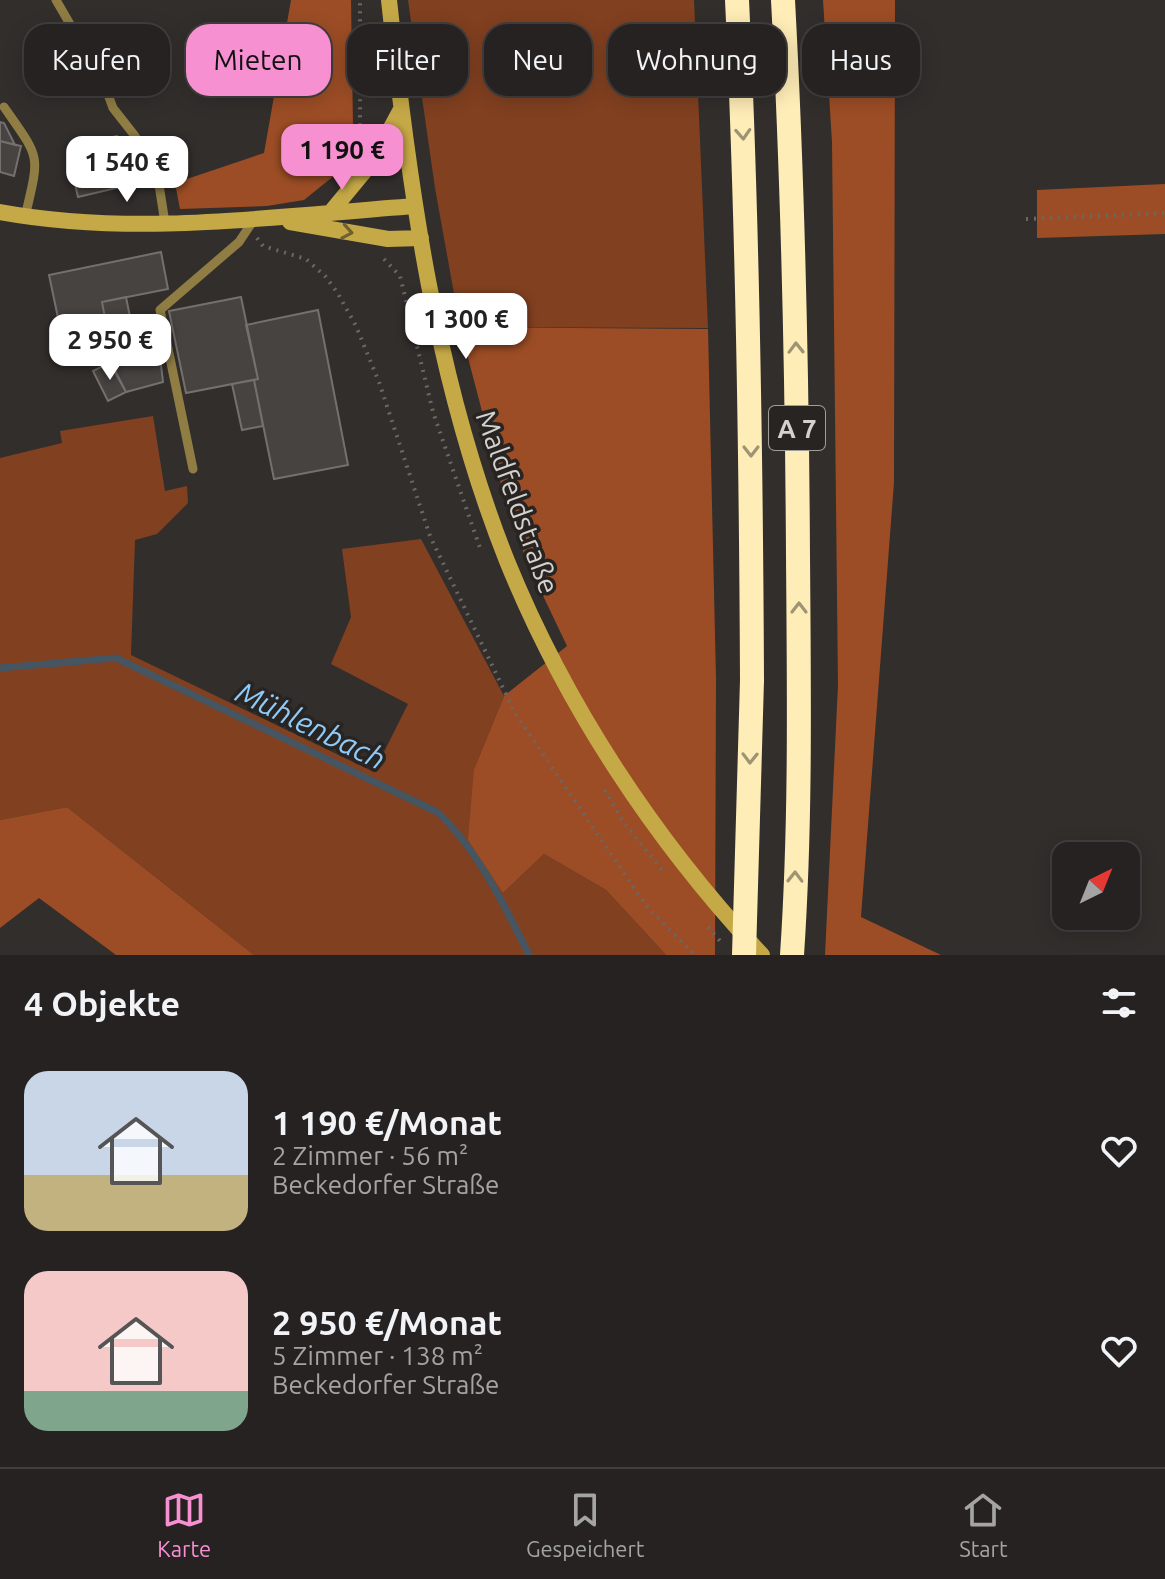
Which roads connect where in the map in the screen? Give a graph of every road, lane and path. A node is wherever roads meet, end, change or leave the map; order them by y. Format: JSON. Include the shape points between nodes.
{"nodes":[{"id":1,"x":56,"y":0,"type":"edge"},
{"id":2,"x":360,"y":0,"type":"edge"},
{"id":3,"x":389,"y":0,"type":"edge"},
{"id":4,"x":737,"y":0,"type":"edge"},
{"id":5,"x":783,"y":0,"type":"edge"},
{"id":6,"x":4,"y":107,"type":"dead end"},
{"id":7,"x":400,"y":111,"type":"junction"},
{"id":8,"x":357,"y":184,"type":"junction"},
{"id":9,"x":415,"y":206,"type":"junction"},
{"id":10,"x":0,"y":212,"type":"edge"},
{"id":11,"x":330,"y":213,"type":"junction"},
{"id":12,"x":1165,"y":213,"type":"edge"},
{"id":13,"x":25,"y":217,"type":"junction"},
{"id":14,"x":273,"y":219,"type":"junction"},
{"id":15,"x":1026,"y":219,"type":"dead end"},
{"id":16,"x":253,"y":221,"type":"junction"},
{"id":17,"x":165,"y":223,"type":"junction"},
{"id":18,"x":421,"y":238,"type":"junction"},
{"id":19,"x":193,"y":469,"type":"dead end"},
{"id":20,"x":695,"y":955,"type":"edge"},
{"id":21,"x":744,"y":955,"type":"edge"},
{"id":22,"x":762,"y":955,"type":"edge"},
{"id":23,"x":792,"y":955,"type":"edge"}],
"edges":[{"from":1,"to":17,"type":"lane","via":[[113,108],[157,172]]},
{"from":2,"to":8,"type":"path","via":[[360,126],[347,170]]},
{"from":3,"to":7,"type":"main road","name":"Maldfeldstraße"},
{"from":4,"to":21,"type":"highway","number":"A 7","one_way":true,"bridge":true,"via":[[748,283],[752,680]]},
{"from":23,"to":5,"type":"highway","number":"A 7","one_way":true,"via":[[799,686],[792,170]]},
{"from":6,"to":13,"type":"lane","via":[[35,152]]},
{"from":7,"to":8,"type":"main road"},
{"from":7,"to":9,"type":"main road","name":"Maldfeldstraße"},
{"from":8,"to":11,"type":"main road"},
{"from":9,"to":11,"type":"main road"},
{"from":9,"to":18,"type":"main road","name":"Maldfeldstraße"},
{"from":10,"to":13,"type":"main road"},
{"from":11,"to":14,"type":"main road"},
{"from":12,"to":15,"type":"path"},
{"from":13,"to":17,"type":"main road","via":[[99,225]]},
{"from":14,"to":16,"type":"main road"},
{"from":14,"to":18,"type":"main road","one_way":true,"via":[[375,237]]},
{"from":16,"to":17,"type":"main road"},
{"from":16,"to":19,"type":"lane","via":[[239,242],[160,310]]},
{"from":16,"to":20,"type":"path","via":[[263,246],[306,259],[337,292],[379,382],[430,536],[515,713],[647,907]]},
{"from":18,"to":22,"type":"main road","name":"Maldfeldstraße","via":[[456,404],[482,491],[542,640],[576,704],[653,823]]}]}
